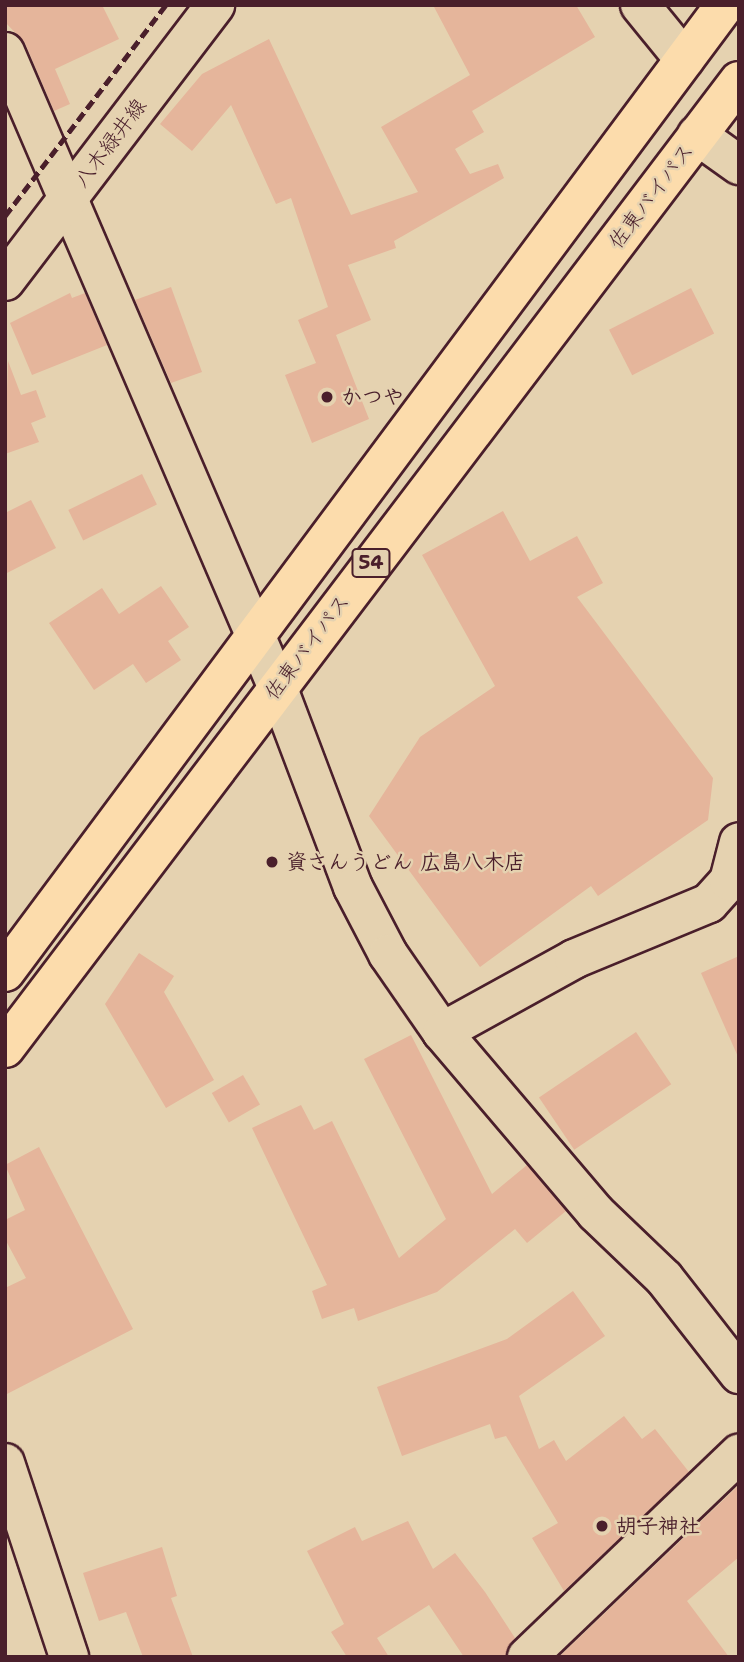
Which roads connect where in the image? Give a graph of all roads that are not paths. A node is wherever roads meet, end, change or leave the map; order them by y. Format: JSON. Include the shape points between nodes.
{"nodes":[{"id":1,"x":215,"y":5,"type":"edge"},
{"id":2,"x":640,"y":5,"type":"edge"},
{"id":3,"x":725,"y":5,"type":"edge"},
{"id":4,"x":5,"y":52,"type":"edge"},
{"id":5,"x":684,"y":59,"type":"junction"},
{"id":6,"x":739,"y":81,"type":"edge"},
{"id":7,"x":697,"y":135,"type":"junction"},
{"id":8,"x":739,"y":164,"type":"edge"},
{"id":9,"x":66,"y":200,"type":"junction"},
{"id":10,"x":5,"y":281,"type":"edge"},
{"id":11,"x":256,"y":640,"type":"junction"},
{"id":12,"x":277,"y":686,"type":"junction"},
{"id":13,"x":739,"y":842,"type":"edge"},
{"id":14,"x":5,"y":972,"type":"edge"},
{"id":15,"x":442,"y":1032,"type":"junction"},
{"id":16,"x":5,"y":1048,"type":"edge"},
{"id":17,"x":739,"y":1374,"type":"edge"},
{"id":18,"x":739,"y":1454,"type":"edge"},
{"id":19,"x":5,"y":1463,"type":"edge"},
{"id":20,"x":69,"y":1657,"type":"edge"},
{"id":21,"x":527,"y":1657,"type":"edge"}],
"edges":[{"from":1,"to":9,"type":"street","name":"八木緑井線"},
{"from":2,"to":5,"type":"street"},
{"from":3,"to":5,"type":"highway","number":"54"},
{"from":4,"to":9,"type":"street"},
{"from":5,"to":11,"type":"highway","number":"54"},
{"from":6,"to":7,"type":"highway","name":"佐東バイパス","number":"54"},
{"from":7,"to":8,"type":"street"},
{"from":7,"to":12,"type":"highway","name":"佐東バイパス","number":"54"},
{"from":9,"to":10,"type":"street","name":"八木緑井線"},
{"from":9,"to":11,"type":"street"},
{"from":11,"to":12,"type":"street"},
{"from":11,"to":14,"type":"highway","number":"54"},
{"from":12,"to":15,"type":"street","via":[[353,887],[388,954]]},
{"from":12,"to":16,"type":"highway","name":"佐東バイパス","number":"54"},
{"from":13,"to":15,"type":"street","via":[[729,881],[709,903],[574,959]]},
{"from":15,"to":17,"type":"street","via":[[596,1213],[664,1278]]},
{"from":18,"to":21,"type":"street"},
{"from":19,"to":20,"type":"street"}]}
